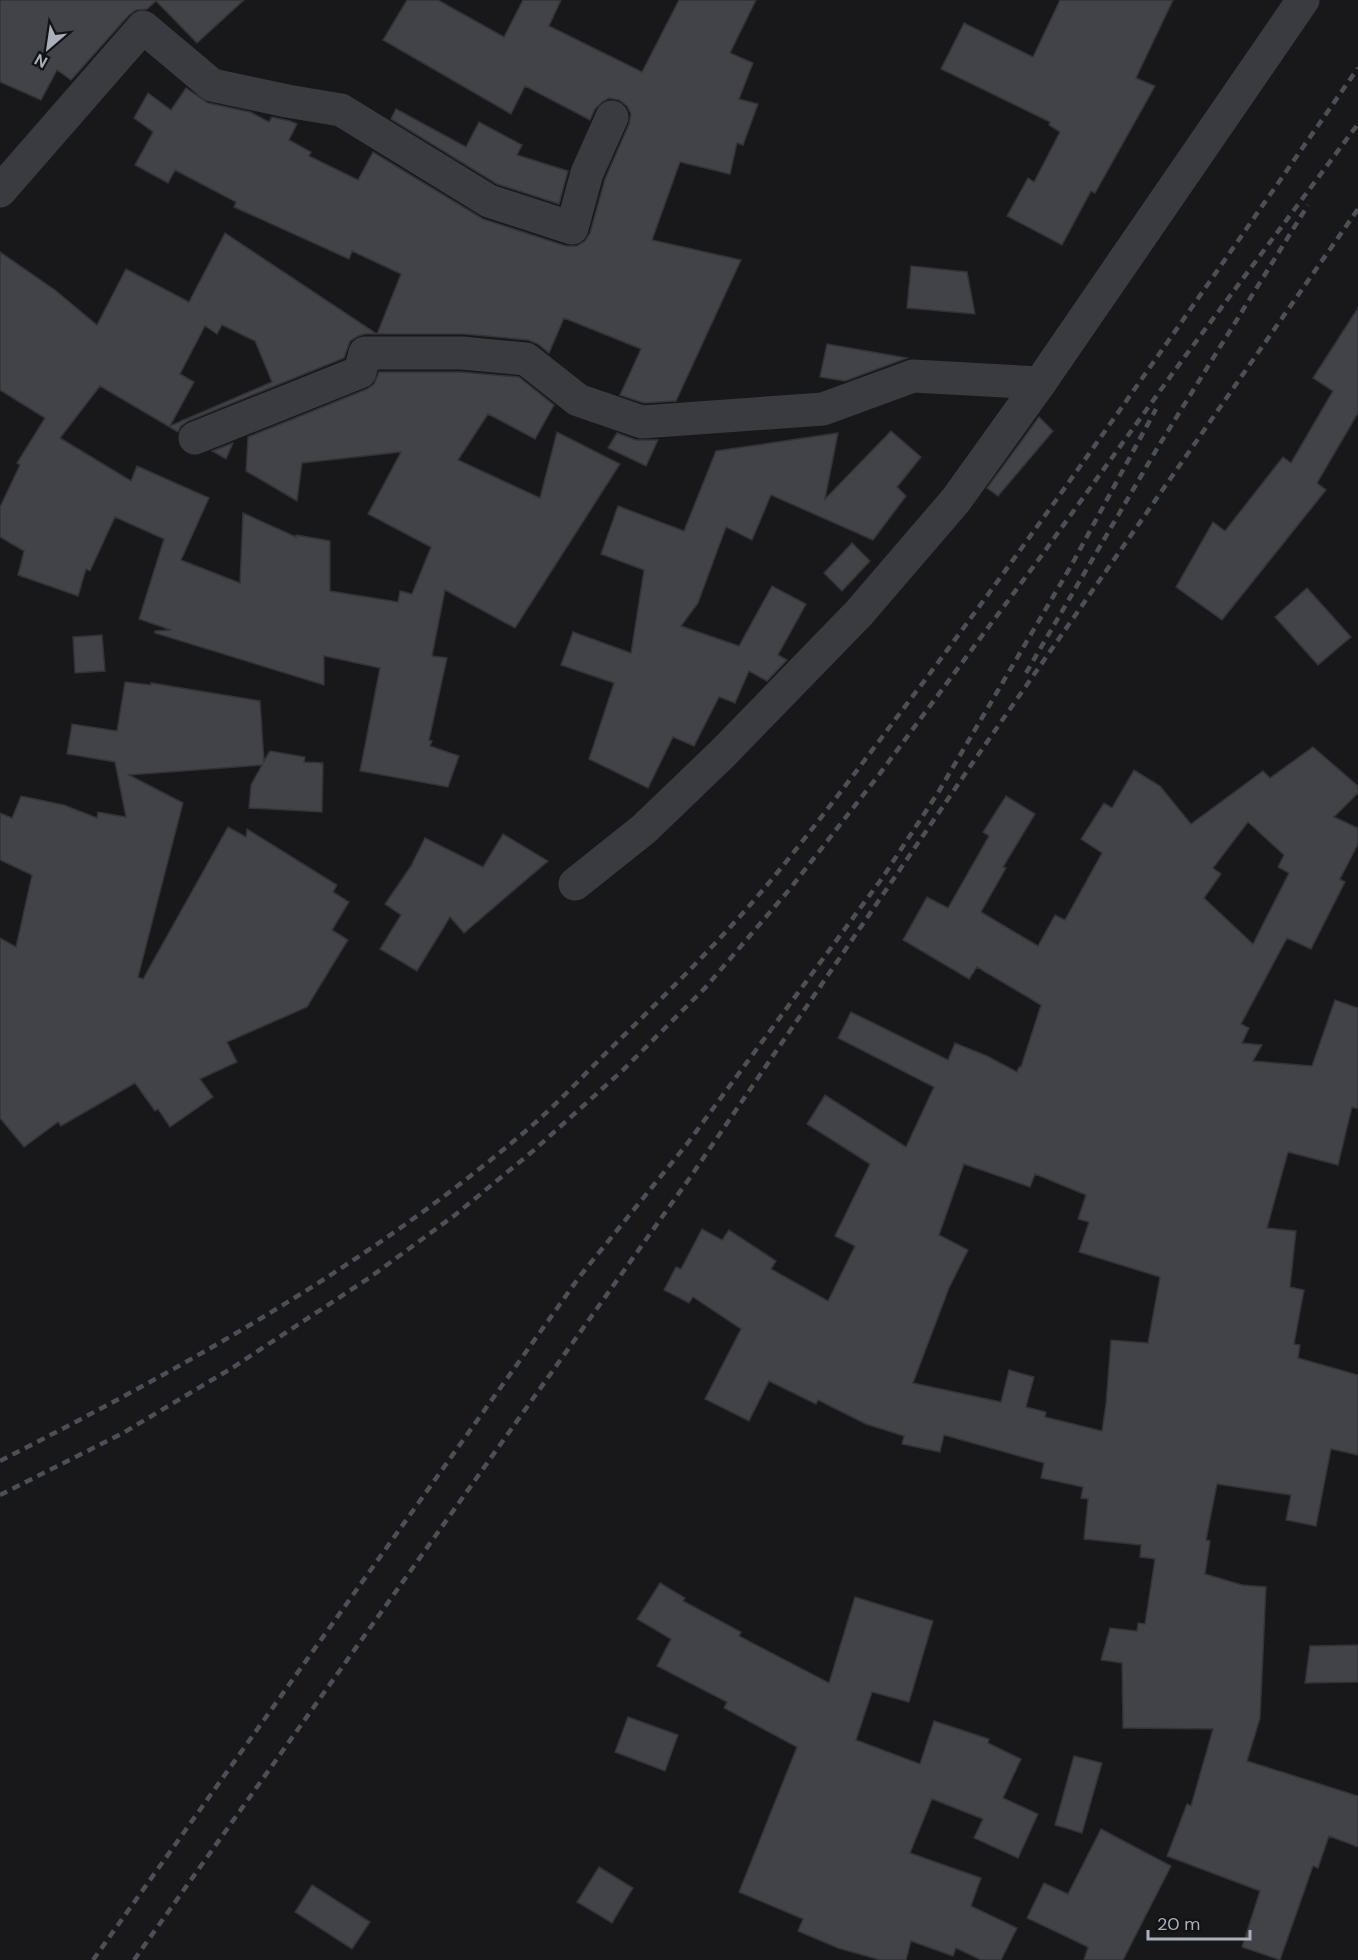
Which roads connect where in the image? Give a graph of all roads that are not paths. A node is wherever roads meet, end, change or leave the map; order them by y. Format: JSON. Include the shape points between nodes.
{"nodes":[{"id":1,"x":1303,"y":0,"type":"edge"},
{"id":2,"x":612,"y":117,"type":"dead end"},
{"id":3,"x":0,"y":191,"type":"edge"},
{"id":4,"x":1040,"y":383,"type":"junction"},
{"id":5,"x":195,"y":438,"type":"dead end"},
{"id":6,"x":575,"y":884,"type":"dead end"}],
"edges":[{"from":1,"to":4,"type":"street"},
{"from":2,"to":3,"type":"street","via":[[587,173],[572,228],[489,201],[341,110],[212,85],[143,27]]},
{"from":4,"to":5,"type":"street","via":[[913,376],[823,409],[642,422],[578,400],[526,359],[462,353],[364,353],[360,372]]},
{"from":4,"to":6,"type":"street","via":[[956,500],[859,613],[644,829]]}]}
